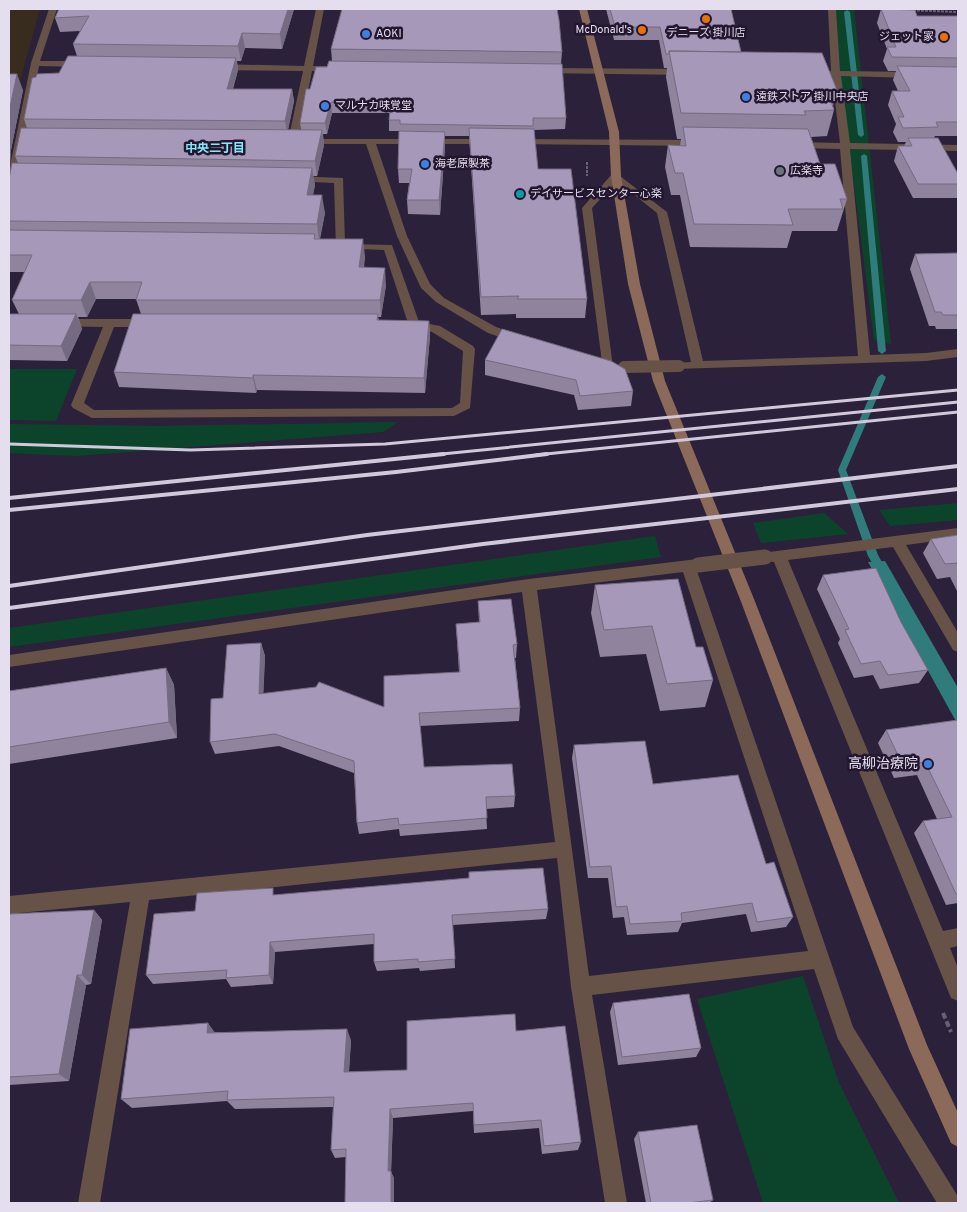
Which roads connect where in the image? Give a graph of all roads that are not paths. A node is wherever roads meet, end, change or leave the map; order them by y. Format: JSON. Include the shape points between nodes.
{"nodes":[{"id":1,"x":53,"y":9,"type":"edge"},
{"id":2,"x":320,"y":9,"type":"edge"},
{"id":3,"x":584,"y":9,"type":"edge"},
{"id":4,"x":832,"y":9,"type":"edge"},
{"id":5,"x":34,"y":63,"type":"junction"},
{"id":6,"x":94,"y":64,"type":"edge"},
{"id":7,"x":211,"y":66,"type":"edge"},
{"id":8,"x":310,"y":68,"type":"junction"},
{"id":9,"x":348,"y":69,"type":"edge"},
{"id":10,"x":532,"y":71,"type":"edge"},
{"id":11,"x":600,"y":71,"type":"junction"},
{"id":12,"x":697,"y":72,"type":"edge"},
{"id":13,"x":796,"y":73,"type":"edge"},
{"id":14,"x":836,"y":74,"type":"junction"},
{"id":15,"x":921,"y":75,"type":"edge"},
{"id":16,"x":370,"y":141,"type":"junction"},
{"id":17,"x":614,"y":142,"type":"junction"},
{"id":18,"x":710,"y":144,"type":"edge"},
{"id":19,"x":787,"y":144,"type":"edge"},
{"id":20,"x":845,"y":145,"type":"junction"},
{"id":21,"x":14,"y":148,"type":"edge"},
{"id":22,"x":958,"y":148,"type":"edge"},
{"id":23,"x":616,"y":176,"type":"junction"},
{"id":24,"x":280,"y":179,"type":"edge"},
{"id":25,"x":9,"y":195,"type":"edge"},
{"id":26,"x":45,"y":323,"type":"edge"},
{"id":27,"x":110,"y":323,"type":"junction"},
{"id":28,"x":159,"y":323,"type":"edge"},
{"id":29,"x":394,"y":323,"type":"edge"},
{"id":30,"x":414,"y":323,"type":"junction"},
{"id":31,"x":529,"y":343,"type":"edge"},
{"id":32,"x":958,"y":354,"type":"edge"},
{"id":33,"x":868,"y":359,"type":"junction"},
{"id":34,"x":698,"y":365,"type":"junction"},
{"id":35,"x":958,"y":534,"type":"edge"},
{"id":36,"x":896,"y":540,"type":"junction"},
{"id":37,"x":772,"y":556,"type":"junction"},
{"id":38,"x":693,"y":566,"type":"junction"},
{"id":39,"x":529,"y":585,"type":"junction"},
{"id":40,"x":958,"y":646,"type":"edge"},
{"id":41,"x":9,"y":662,"type":"edge"},
{"id":42,"x":565,"y":849,"type":"junction"},
{"id":43,"x":141,"y":890,"type":"junction"},
{"id":44,"x":9,"y":905,"type":"edge"},
{"id":45,"x":958,"y":938,"type":"edge"},
{"id":46,"x":939,"y":941,"type":"junction"},
{"id":47,"x":821,"y":959,"type":"junction"},
{"id":48,"x":581,"y":987,"type":"junction"},
{"id":49,"x":958,"y":991,"type":"edge"},
{"id":50,"x":958,"y":1136,"type":"edge"},
{"id":51,"x":89,"y":1203,"type":"edge"},
{"id":52,"x":616,"y":1203,"type":"edge"},
{"id":53,"x":949,"y":1203,"type":"edge"}],
"edges":[{"from":1,"to":5,"type":"street"},
{"from":2,"to":8,"type":"street"},
{"from":3,"to":11,"type":"street"},
{"from":4,"to":14,"type":"street"},
{"from":5,"to":6,"type":"street"},
{"from":5,"to":21,"type":"street","via":[[22,122],[26,137]]},
{"from":7,"to":8,"type":"street"},
{"from":8,"to":9,"type":"street"},
{"from":8,"to":16,"type":"street","via":[[288,140]]},
{"from":10,"to":11,"type":"street"},
{"from":11,"to":12,"type":"street"},
{"from":11,"to":17,"type":"street"},
{"from":13,"to":14,"type":"street"},
{"from":14,"to":15,"type":"street"},
{"from":14,"to":20,"type":"street"},
{"from":16,"to":17,"type":"street"},
{"from":16,"to":31,"type":"street","via":[[402,236],[425,286],[440,300],[492,330]]},
{"from":17,"to":18,"type":"street"},
{"from":17,"to":23,"type":"street"},
{"from":19,"to":20,"type":"street"},
{"from":20,"to":22,"type":"street"},
{"from":20,"to":33,"type":"street"},
{"from":21,"to":25,"type":"street","via":[[18,175]]},
{"from":23,"to":34,"type":"street","via":[[662,212]]},
{"from":23,"to":34,"type":"street","bridge":true,"via":[[587,208],[602,366]]},
{"from":23,"to":50,"type":"street","via":[[634,284],[659,381],[747,599],[919,1049]]},
{"from":24,"to":30,"type":"street","via":[[339,180],[335,246],[388,247]]},
{"from":26,"to":27,"type":"street"},
{"from":27,"to":28,"type":"street"},
{"from":27,"to":30,"type":"street","via":[[78,405],[92,414],[454,412],[466,405],[469,349],[436,329]]},
{"from":29,"to":30,"type":"street"},
{"from":32,"to":33,"type":"street"},
{"from":33,"to":34,"type":"street"},
{"from":35,"to":36,"type":"street"},
{"from":36,"to":37,"type":"street"},
{"from":36,"to":40,"type":"street"},
{"from":37,"to":38,"type":"street","bridge":true},
{"from":37,"to":46,"type":"street"},
{"from":38,"to":39,"type":"street"},
{"from":38,"to":47,"type":"street"},
{"from":39,"to":41,"type":"street"},
{"from":39,"to":42,"type":"street"},
{"from":42,"to":43,"type":"street"},
{"from":42,"to":48,"type":"street"},
{"from":43,"to":44,"type":"street"},
{"from":43,"to":51,"type":"street"},
{"from":45,"to":46,"type":"street"},
{"from":46,"to":49,"type":"street"},
{"from":47,"to":48,"type":"street"},
{"from":47,"to":53,"type":"street","via":[[845,1032]]},
{"from":48,"to":52,"type":"street"}]}
